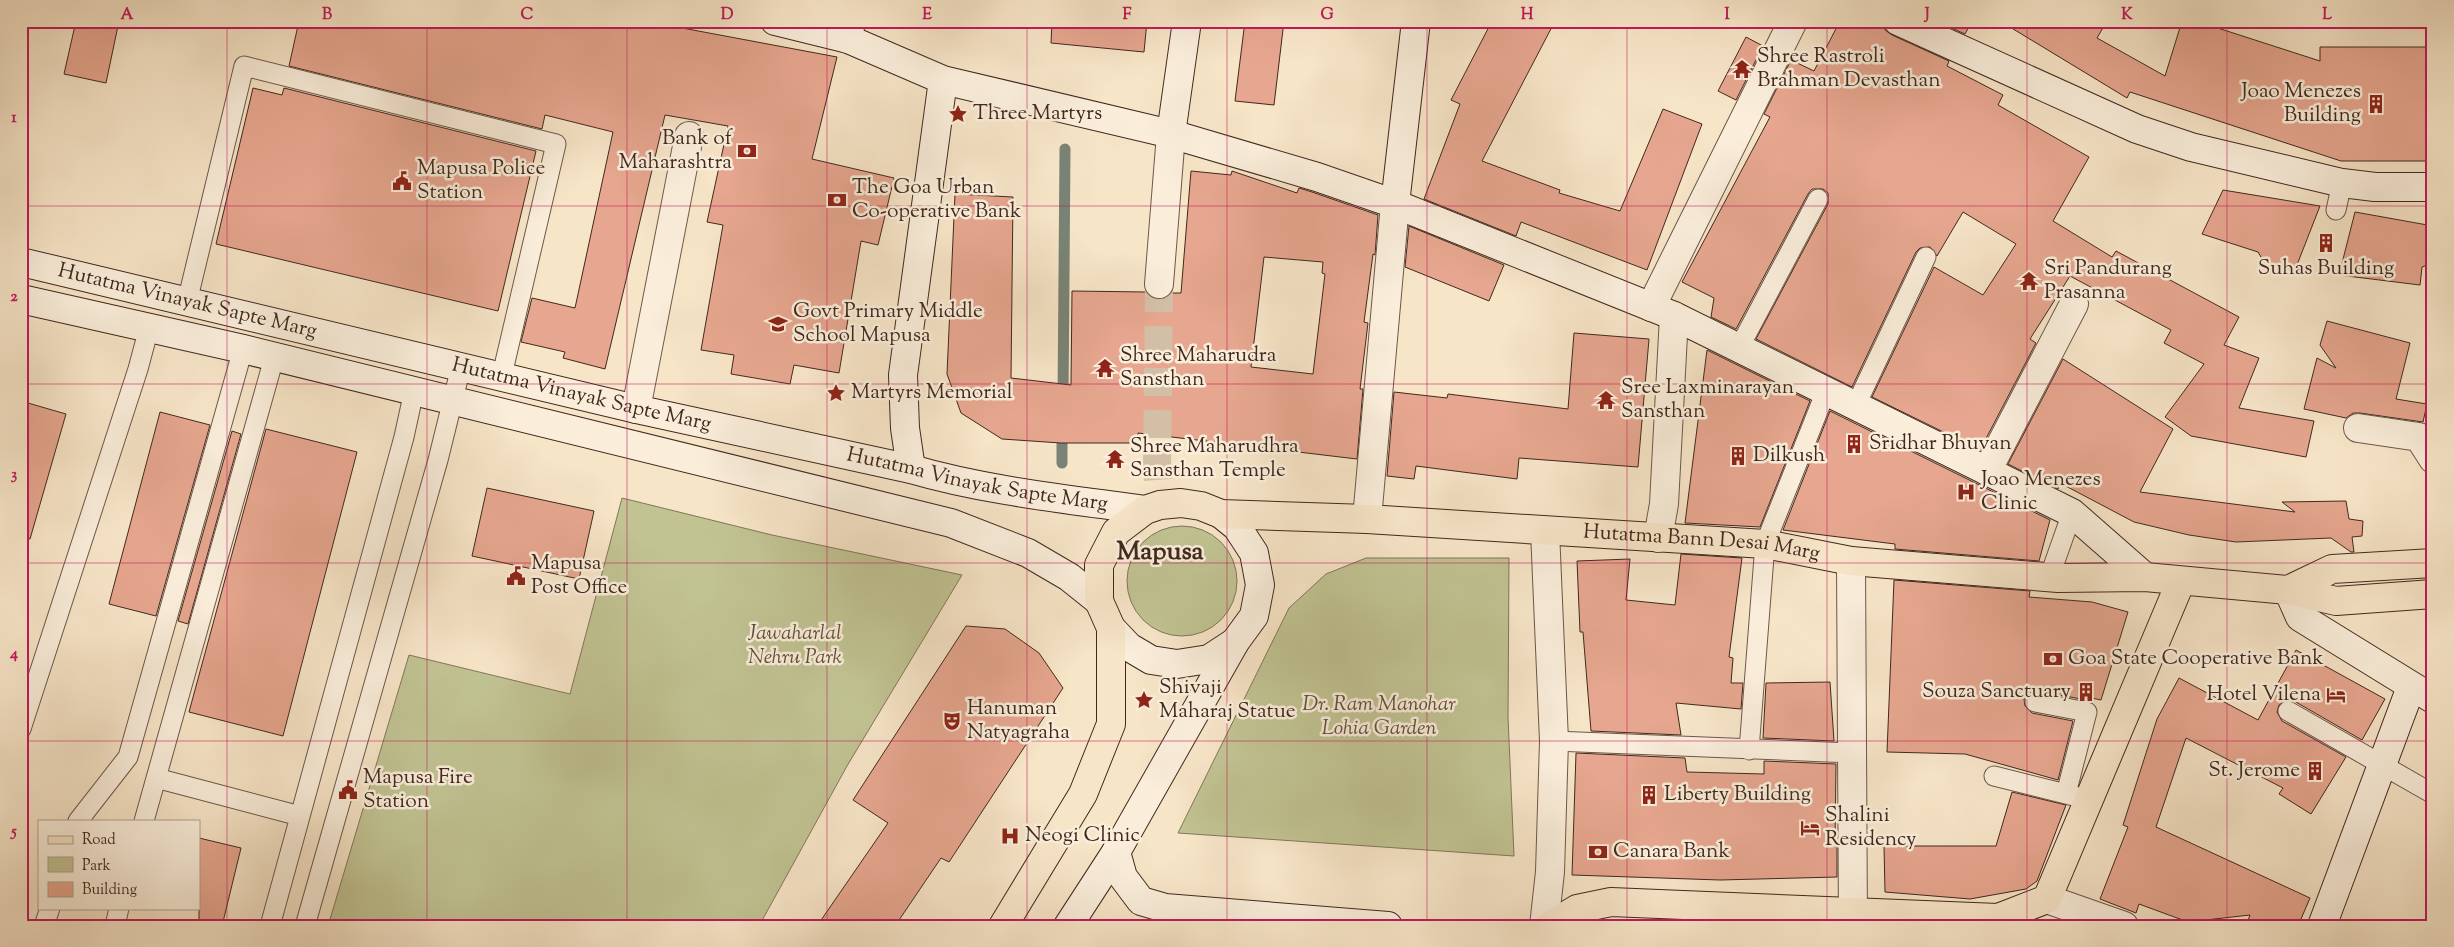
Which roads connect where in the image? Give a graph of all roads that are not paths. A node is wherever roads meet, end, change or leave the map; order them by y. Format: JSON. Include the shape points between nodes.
{"nodes":[{"id":1,"x":775,"y":21,"type":"edge"},
{"id":2,"x":1187,"y":21,"type":"edge"},
{"id":3,"x":1416,"y":21,"type":"edge"},
{"id":4,"x":1793,"y":21,"type":"edge"},
{"id":5,"x":1898,"y":21,"type":"edge"},
{"id":6,"x":850,"y":30,"type":"edge"},
{"id":7,"x":943,"y":80,"type":"junction"},
{"id":8,"x":1171,"y":134,"type":"junction"},
{"id":9,"x":689,"y":136,"type":"dead end"},
{"id":10,"x":2342,"y":183,"type":"junction"},
{"id":11,"x":2433,"y":187,"type":"edge"},
{"id":12,"x":1818,"y":199,"type":"dead end"},
{"id":13,"x":1395,"y":204,"type":"junction"},
{"id":14,"x":2336,"y":210,"type":"dead end"},
{"id":15,"x":1926,"y":257,"type":"dead end"},
{"id":16,"x":21,"y":262,"type":"edge"},
{"id":17,"x":1159,"y":284,"type":"tunnel mouth"},
{"id":18,"x":21,"y":299,"type":"edge"},
{"id":19,"x":188,"y":302,"type":"junction"},
{"id":20,"x":2074,"y":304,"type":"dead end"},
{"id":21,"x":1662,"y":312,"type":"junction"},
{"id":22,"x":149,"y":328,"type":"junction"},
{"id":23,"x":1739,"y":348,"type":"junction"},
{"id":24,"x":243,"y":349,"type":"junction"},
{"id":25,"x":274,"y":358,"type":"junction"},
{"id":26,"x":461,"y":367,"type":"junction"},
{"id":27,"x":502,"y":376,"type":"junction"},
{"id":28,"x":414,"y":391,"type":"junction"},
{"id":29,"x":1826,"y":391,"type":"junction"},
{"id":30,"x":452,"y":401,"type":"junction"},
{"id":31,"x":1856,"y":405,"type":"junction"},
{"id":32,"x":636,"y":409,"type":"junction"},
{"id":33,"x":2358,"y":428,"type":"dead end"},
{"id":34,"x":2433,"y":459,"type":"edge"},
{"id":35,"x":911,"y":469,"type":"junction"},
{"id":36,"x":1987,"y":471,"type":"junction"},
{"id":37,"x":1145,"y":510,"type":"junction"},
{"id":38,"x":2072,"y":513,"type":"junction"},
{"id":39,"x":1221,"y":514,"type":"junction"},
{"id":40,"x":1367,"y":519,"type":"junction"},
{"id":41,"x":1545,"y":531,"type":"junction"},
{"id":42,"x":1658,"y":538,"type":"junction"},
{"id":43,"x":1764,"y":544,"type":"junction"},
{"id":44,"x":1851,"y":561,"type":"junction"},
{"id":45,"x":2433,"y":563,"type":"edge"},
{"id":46,"x":2145,"y":577,"type":"junction"},
{"id":47,"x":2049,"y":578,"type":"junction"},
{"id":48,"x":2181,"y":581,"type":"junction"},
{"id":49,"x":2288,"y":590,"type":"junction"},
{"id":50,"x":2433,"y":594,"type":"edge"},
{"id":51,"x":1099,"y":601,"type":"junction"},
{"id":52,"x":1111,"y":628,"type":"junction"},
{"id":53,"x":1235,"y":642,"type":"junction"},
{"id":54,"x":2422,"y":693,"type":"edge"},
{"id":55,"x":2035,"y":702,"type":"dead end"},
{"id":56,"x":2288,"y":711,"type":"dead end"},
{"id":57,"x":21,"y":730,"type":"edge"},
{"id":58,"x":1554,"y":741,"type":"junction"},
{"id":59,"x":1749,"y":750,"type":"junction"},
{"id":60,"x":1852,"y":753,"type":"junction"},
{"id":61,"x":2383,"y":765,"type":"junction"},
{"id":62,"x":1994,"y":776,"type":"dead end"},
{"id":63,"x":156,"y":778,"type":"junction"},
{"id":64,"x":2433,"y":794,"type":"edge"},
{"id":65,"x":2077,"y":797,"type":"junction"},
{"id":66,"x":300,"y":816,"type":"junction"},
{"id":67,"x":79,"y":820,"type":"edge"},
{"id":68,"x":144,"y":820,"type":"edge"},
{"id":69,"x":1116,"y":852,"type":"junction"},
{"id":70,"x":2047,"y":899,"type":"junction"},
{"id":71,"x":49,"y":910,"type":"edge"},
{"id":72,"x":119,"y":910,"type":"edge"},
{"id":73,"x":1742,"y":917,"type":"edge"},
{"id":74,"x":1853,"y":920,"type":"edge"},
{"id":75,"x":44,"y":926,"type":"edge"},
{"id":76,"x":114,"y":926,"type":"edge"},
{"id":77,"x":270,"y":926,"type":"edge"},
{"id":78,"x":305,"y":926,"type":"edge"},
{"id":79,"x":1003,"y":926,"type":"edge"},
{"id":80,"x":1068,"y":926,"type":"edge"},
{"id":81,"x":1388,"y":926,"type":"edge"},
{"id":82,"x":1544,"y":926,"type":"edge"},
{"id":83,"x":1548,"y":926,"type":"edge"},
{"id":84,"x":2124,"y":926,"type":"edge"},
{"id":85,"x":2322,"y":926,"type":"edge"}],
"edges":[{"from":1,"to":6,"type":"street"},
{"from":2,"to":8,"type":"street"},
{"from":3,"to":13,"type":"street"},
{"from":4,"to":21,"type":"street"},
{"from":5,"to":10,"type":"street","via":[[2137,129],[2191,147]]},
{"from":6,"to":7,"type":"street"},
{"from":7,"to":8,"type":"street"},
{"from":7,"to":35,"type":"street","via":[[903,375],[905,428]]},
{"from":8,"to":13,"type":"street"},
{"from":8,"to":17,"type":"street"},
{"from":9,"to":32,"type":"street"},
{"from":10,"to":11,"type":"street","via":[[2375,187]]},
{"from":10,"to":14,"type":"lane"},
{"from":12,"to":23,"type":"lane"},
{"from":13,"to":21,"type":"street"},
{"from":13,"to":40,"type":"street"},
{"from":15,"to":31,"type":"lane"},
{"from":16,"to":19,"type":"street","name":"Hutatma Vinayak Sapte Marg"},
{"from":18,"to":22,"type":"street","name":"Hutatma Vinayak Sapte Marg"},
{"from":19,"to":26,"type":"street","name":"Hutatma Vinayak Sapte Marg"},
{"from":19,"to":27,"type":"lane","via":[[244,66],[556,144]]},
{"from":20,"to":36,"type":"street"},
{"from":21,"to":23,"type":"street"},
{"from":21,"to":42,"type":"street","via":[[1664,504]]},
{"from":22,"to":24,"type":"street","name":"Hutatma Vinayak Sapte Marg"},
{"from":22,"to":57,"type":"lane"},
{"from":23,"to":29,"type":"street"},
{"from":24,"to":25,"type":"street","name":"Hutatma Vinayak Sapte Marg"},
{"from":24,"to":67,"type":"lane","via":[[128,757]]},
{"from":25,"to":28,"type":"street","name":"Hutatma Vinayak Sapte Marg"},
{"from":25,"to":63,"type":"lane"},
{"from":26,"to":27,"type":"street","name":"Hutatma Vinayak Sapte Marg"},
{"from":26,"to":30,"type":"lane"},
{"from":27,"to":32,"type":"street","name":"Hutatma Vinayak Sapte Marg"},
{"from":28,"to":30,"type":"street","name":"Hutatma Vinayak Sapte Marg"},
{"from":28,"to":66,"type":"lane"},
{"from":29,"to":31,"type":"street"},
{"from":29,"to":43,"type":"lane"},
{"from":30,"to":51,"type":"street","name":"Hutatma Vinayak Sapte Marg","via":[[951,523],[1028,553],[1069,577]]},
{"from":30,"to":78,"type":"lane"},
{"from":31,"to":36,"type":"street"},
{"from":32,"to":35,"type":"street","name":"Hutatma Vinayak Sapte Marg"},
{"from":33,"to":34,"type":"street","via":[[2419,436]]},
{"from":35,"to":37,"type":"street","name":"Hutatma Vinayak Sapte Marg","via":[[955,481]]},
{"from":36,"to":38,"type":"street"},
{"from":37,"to":39,"type":"main road","via":[[1160,504],[1181,503]]},
{"from":37,"to":51,"type":"main road","via":[[1116,532],[1103,557],[1099,565]]},
{"from":38,"to":46,"type":"street"},
{"from":38,"to":47,"type":"lane"},
{"from":39,"to":40,"type":"main road","name":"Hutatma Bann Desai Marg"},
{"from":39,"to":53,"type":"street","via":[[1237,527],[1254,553],[1260,584],[1254,616]]},
{"from":40,"to":41,"type":"main road","name":"Hutatma Bann Desai Marg"},
{"from":41,"to":42,"type":"main road","name":"Hutatma Bann Desai Marg"},
{"from":41,"to":58,"type":"street"},
{"from":42,"to":43,"type":"main road","name":"Hutatma Bann Desai Marg"},
{"from":43,"to":44,"type":"main road","name":"Hutatma Bann Desai Marg"},
{"from":43,"to":59,"type":"lane"},
{"from":44,"to":47,"type":"main road","name":"Hutatma Bann Desai Marg"},
{"from":44,"to":60,"type":"street"},
{"from":45,"to":49,"type":"main road","via":[[2332,569]]},
{"from":46,"to":47,"type":"main road","name":"Hutatma Bann Desai Marg"},
{"from":46,"to":48,"type":"main road","name":"Hutatma Bann Desai Marg"},
{"from":48,"to":49,"type":"main road","name":"Hutatma Bann Desai Marg"},
{"from":48,"to":65,"type":"main road"},
{"from":49,"to":50,"type":"main road","name":"Hutatma Bann Desai Marg","via":[[2336,601]]},
{"from":49,"to":54,"type":"street","via":[[2300,617]]},
{"from":51,"to":52,"type":"main road"},
{"from":52,"to":53,"type":"street","via":[[1129,648],[1151,660],[1177,664],[1208,659]]},
{"from":52,"to":79,"type":"main road","via":[[1111,724],[1083,794]]},
{"from":53,"to":69,"type":"street"},
{"from":54,"to":61,"type":"street"},
{"from":55,"to":65,"type":"lane","via":[[2087,712]]},
{"from":56,"to":61,"type":"lane"},
{"from":58,"to":59,"type":"lane","via":[[1665,743]]},
{"from":58,"to":82,"type":"street","via":[[1550,872]]},
{"from":59,"to":60,"type":"lane"},
{"from":60,"to":74,"type":"street"},
{"from":61,"to":64,"type":"lane"},
{"from":61,"to":85,"type":"street"},
{"from":62,"to":65,"type":"lane"},
{"from":63,"to":66,"type":"lane"},
{"from":63,"to":68,"type":"lane"},
{"from":65,"to":70,"type":"main road"},
{"from":66,"to":77,"type":"lane"},
{"from":69,"to":80,"type":"street"},
{"from":69,"to":81,"type":"street","via":[[1123,877],[1141,901],[1165,908]]},
{"from":70,"to":74,"type":"main road","via":[[1998,918]]},
{"from":70,"to":84,"type":"street"},
{"from":71,"to":75,"type":"lane"},
{"from":72,"to":76,"type":"lane"},
{"from":73,"to":74,"type":"main road"},
{"from":73,"to":83,"type":"main road","via":[[1611,902],[1577,909]]}]}
